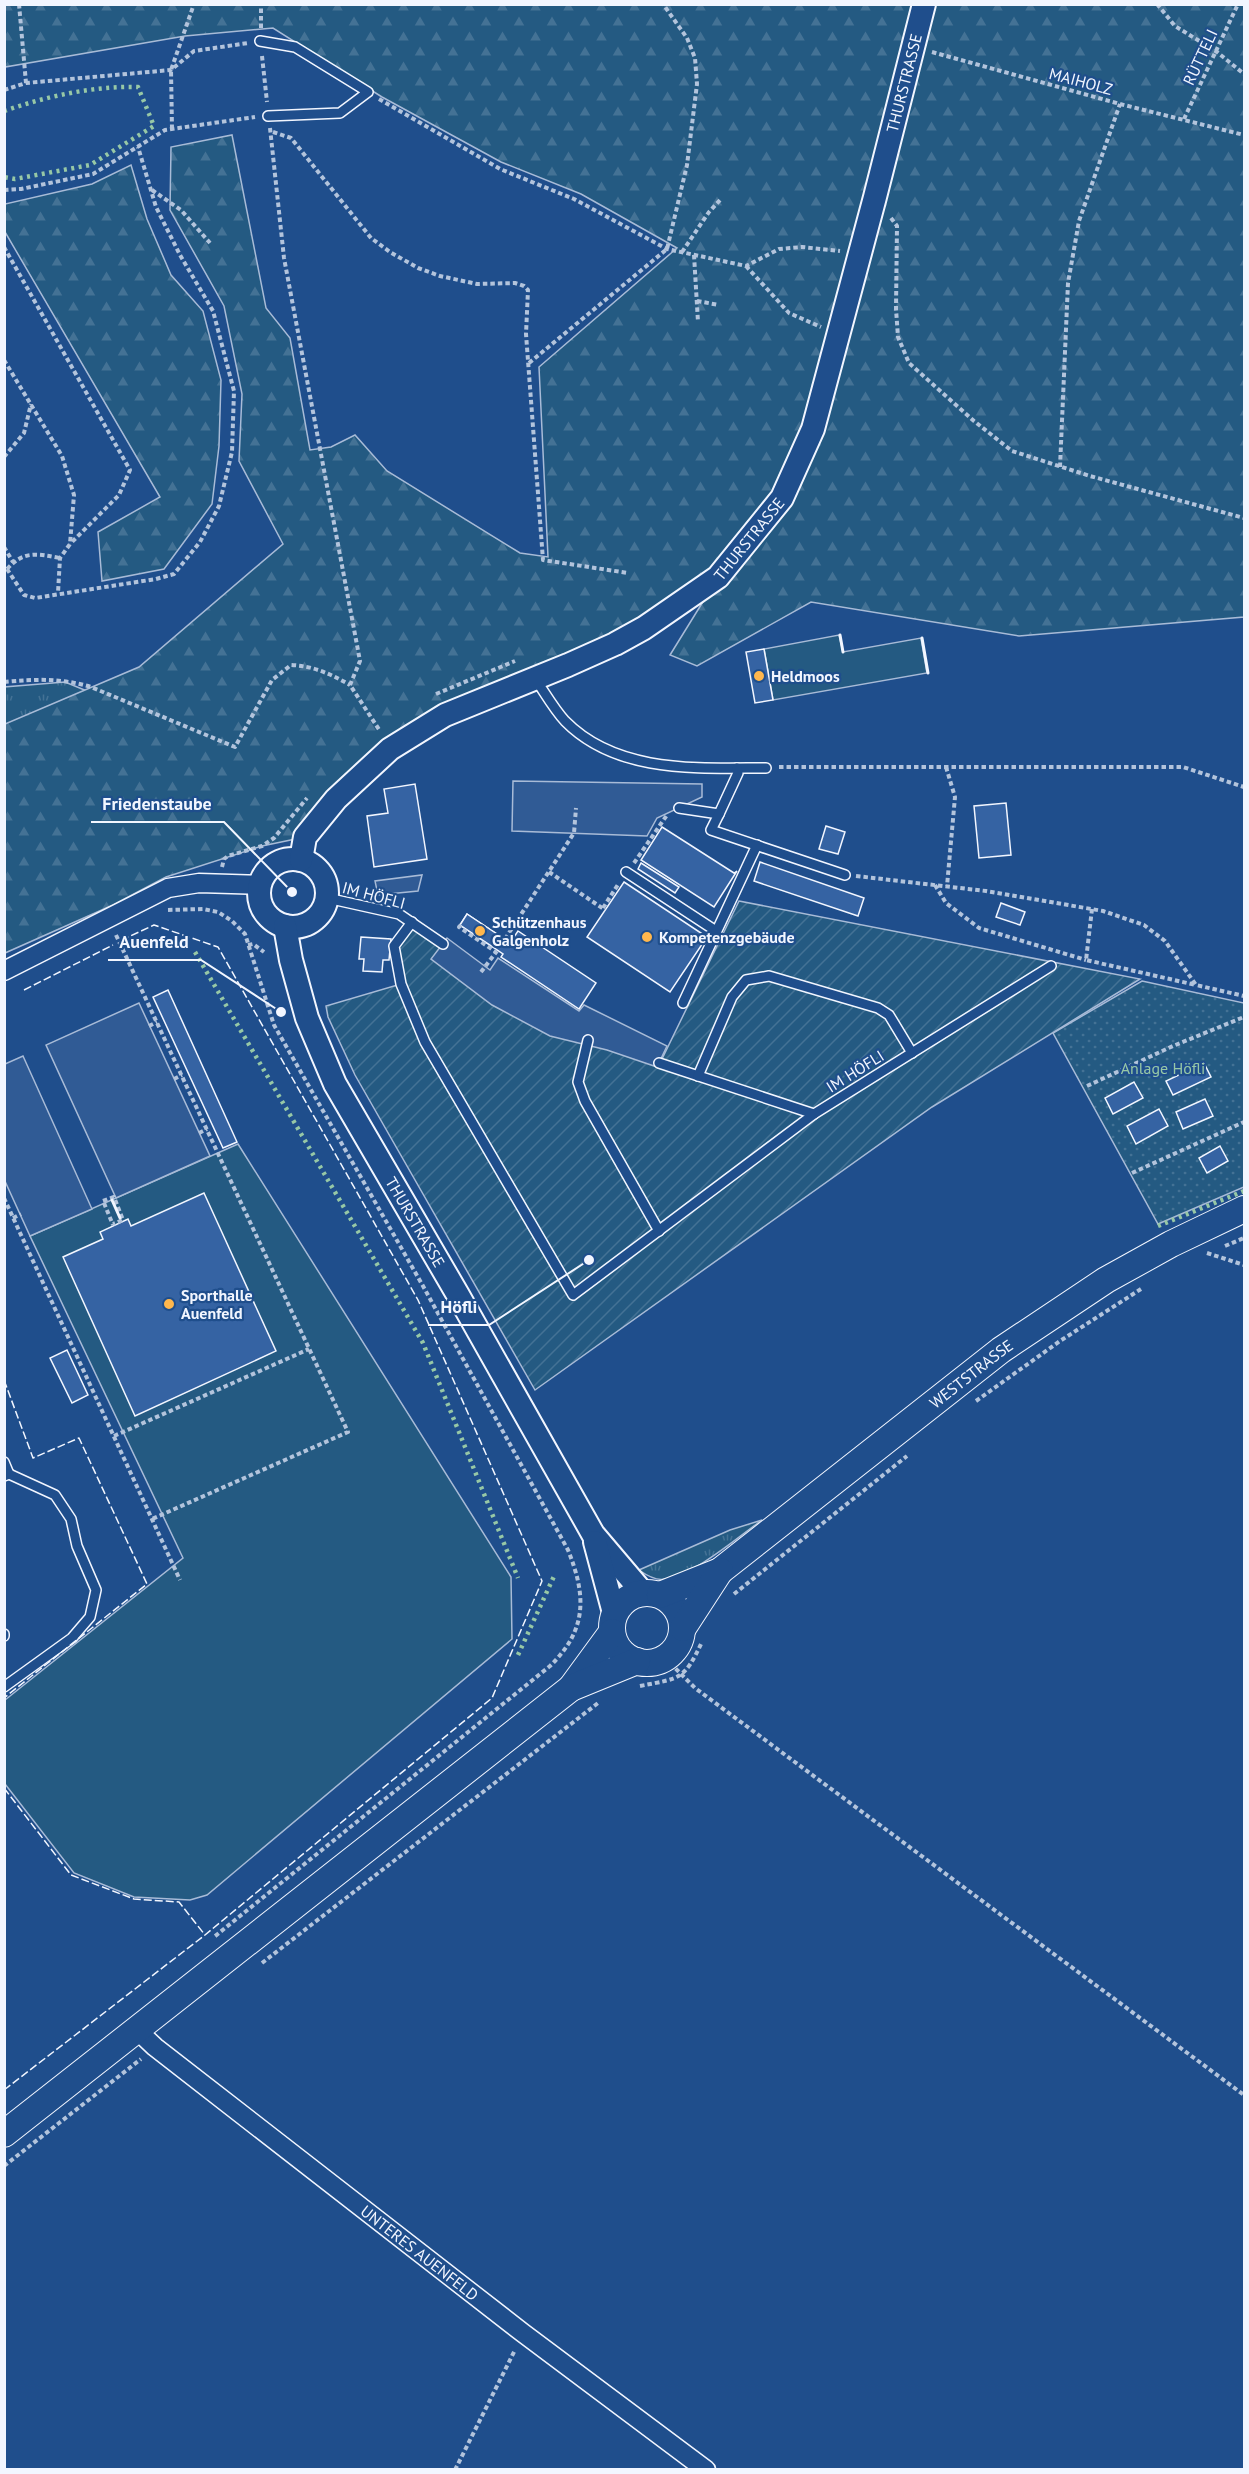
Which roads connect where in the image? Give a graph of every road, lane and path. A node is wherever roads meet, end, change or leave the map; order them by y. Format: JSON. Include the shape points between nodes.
{"nodes":[{"id":1,"x":19,"y":4,"type":"edge"},
{"id":2,"x":194,"y":4,"type":"edge"},
{"id":3,"x":261,"y":4,"type":"edge"},
{"id":4,"x":663,"y":4,"type":"edge"},
{"id":5,"x":924,"y":4,"type":"edge"},
{"id":6,"x":1157,"y":4,"type":"edge"},
{"id":7,"x":1238,"y":4,"type":"edge"},
{"id":8,"x":260,"y":41,"type":"junction"},
{"id":9,"x":913,"y":47,"type":"junction"},
{"id":10,"x":1216,"y":52,"type":"junction"},
{"id":11,"x":171,"y":70,"type":"junction"},
{"id":12,"x":1245,"y":74,"type":"edge"},
{"id":13,"x":26,"y":82,"type":"junction"},
{"id":14,"x":4,"y":90,"type":"edge"},
{"id":15,"x":368,"y":92,"type":"junction"},
{"id":16,"x":1120,"y":104,"type":"junction"},
{"id":17,"x":268,"y":116,"type":"junction"},
{"id":18,"x":1184,"y":119,"type":"junction"},
{"id":19,"x":172,"y":129,"type":"junction"},
{"id":20,"x":270,"y":130,"type":"junction"},
{"id":21,"x":1245,"y":135,"type":"edge"},
{"id":22,"x":138,"y":147,"type":"junction"},
{"id":23,"x":151,"y":189,"type":"junction"},
{"id":24,"x":4,"y":190,"type":"edge"},
{"id":25,"x":875,"y":197,"type":"junction"},
{"id":26,"x":720,"y":200,"type":"dead end"},
{"id":27,"x":844,"y":241,"type":"dead end"},
{"id":28,"x":210,"y":243,"type":"dead end"},
{"id":29,"x":4,"y":247,"type":"edge"},
{"id":30,"x":667,"y":249,"type":"junction"},
{"id":31,"x":841,"y":251,"type":"junction"},
{"id":32,"x":682,"y":252,"type":"junction"},
{"id":33,"x":694,"y":255,"type":"junction"},
{"id":34,"x":838,"y":262,"type":"dead end"},
{"id":35,"x":746,"y":266,"type":"junction"},
{"id":36,"x":697,"y":301,"type":"junction"},
{"id":37,"x":719,"y":305,"type":"dead end"},
{"id":38,"x":825,"y":316,"type":"dead end"},
{"id":39,"x":698,"y":322,"type":"dead end"},
{"id":40,"x":822,"y":327,"type":"junction"},
{"id":41,"x":819,"y":338,"type":"dead end"},
{"id":42,"x":4,"y":360,"type":"edge"},
{"id":43,"x":528,"y":364,"type":"junction"},
{"id":44,"x":31,"y":404,"type":"junction"},
{"id":45,"x":4,"y":457,"type":"edge"},
{"id":46,"x":1060,"y":467,"type":"junction"},
{"id":47,"x":1245,"y":518,"type":"edge"},
{"id":48,"x":70,"y":544,"type":"junction"},
{"id":49,"x":4,"y":547,"type":"edge"},
{"id":50,"x":60,"y":558,"type":"junction"},
{"id":51,"x":13,"y":562,"type":"junction"},
{"id":52,"x":6,"y":569,"type":"edge"},
{"id":53,"x":627,"y":573,"type":"dead end"},
{"id":54,"x":58,"y":593,"type":"junction"},
{"id":55,"x":520,"y":659,"type":"dead end"},
{"id":56,"x":535,"y":678,"type":"junction"},
{"id":57,"x":4,"y":682,"type":"edge"},
{"id":58,"x":350,"y":685,"type":"junction"},
{"id":59,"x":427,"y":700,"type":"dead end"},
{"id":60,"x":387,"y":726,"type":"dead end"},
{"id":61,"x":380,"y":739,"type":"junction"},
{"id":62,"x":946,"y":767,"type":"junction"},
{"id":63,"x":737,"y":768,"type":"junction"},
{"id":64,"x":766,"y":768,"type":"joint"},
{"id":65,"x":1245,"y":787,"type":"edge"},
{"id":66,"x":312,"y":793,"type":"dead end"},
{"id":67,"x":576,"y":808,"type":"dead end"},
{"id":68,"x":675,"y":808,"type":"joint"},
{"id":69,"x":718,"y":814,"type":"junction"},
{"id":70,"x":757,"y":845,"type":"junction"},
{"id":71,"x":301,"y":860,"type":"junction"},
{"id":72,"x":222,"y":863,"type":"dead end"},
{"id":73,"x":549,"y":872,"type":"junction"},
{"id":74,"x":626,"y":872,"type":"junction"},
{"id":75,"x":845,"y":875,"type":"joint"},
{"id":76,"x":260,"y":885,"type":"junction"},
{"id":77,"x":935,"y":885,"type":"junction"},
{"id":78,"x":946,"y":886,"type":"junction"},
{"id":79,"x":327,"y":898,"type":"junction"},
{"id":80,"x":1092,"y":909,"type":"junction"},
{"id":81,"x":165,"y":910,"type":"dead end"},
{"id":82,"x":108,"y":918,"type":"junction"},
{"id":83,"x":412,"y":922,"type":"junction"},
{"id":84,"x":285,"y":926,"type":"junction"},
{"id":85,"x":461,"y":926,"type":"dead end"},
{"id":86,"x":716,"y":932,"type":"junction"},
{"id":87,"x":505,"y":939,"type":"dead end"},
{"id":88,"x":443,"y":944,"type":"dead end"},
{"id":89,"x":248,"y":945,"type":"junction"},
{"id":90,"x":264,"y":952,"type":"dead end"},
{"id":91,"x":1086,"y":960,"type":"junction"},
{"id":92,"x":1051,"y":966,"type":"dead end"},
{"id":93,"x":4,"y":971,"type":"edge"},
{"id":94,"x":481,"y":972,"type":"dead end"},
{"id":95,"x":1196,"y":985,"type":"junction"},
{"id":96,"x":1245,"y":996,"type":"edge"},
{"id":97,"x":682,"y":1003,"type":"dead end"},
{"id":98,"x":1245,"y":1017,"type":"edge"},
{"id":99,"x":157,"y":1022,"type":"junction"},
{"id":100,"x":149,"y":1026,"type":"dead end"},
{"id":101,"x":588,"y":1040,"type":"dead end"},
{"id":102,"x":912,"y":1053,"type":"junction"},
{"id":103,"x":659,"y":1063,"type":"dead end"},
{"id":104,"x":182,"y":1075,"type":"junction"},
{"id":105,"x":698,"y":1076,"type":"junction"},
{"id":106,"x":174,"y":1079,"type":"dead end"},
{"id":107,"x":1087,"y":1086,"type":"dead end"},
{"id":108,"x":814,"y":1114,"type":"junction"},
{"id":109,"x":1245,"y":1122,"type":"edge"},
{"id":110,"x":207,"y":1129,"type":"junction"},
{"id":111,"x":199,"y":1133,"type":"dead end"},
{"id":112,"x":1132,"y":1173,"type":"dead end"},
{"id":113,"x":4,"y":1198,"type":"edge"},
{"id":114,"x":1245,"y":1209,"type":"edge"},
{"id":115,"x":21,"y":1214,"type":"dead end"},
{"id":116,"x":14,"y":1218,"type":"junction"},
{"id":117,"x":113,"y":1225,"type":"joint"},
{"id":118,"x":659,"y":1231,"type":"junction"},
{"id":119,"x":1207,"y":1252,"type":"dead end"},
{"id":120,"x":1245,"y":1265,"type":"edge"},
{"id":121,"x":309,"y":1349,"type":"junction"},
{"id":122,"x":114,"y":1436,"type":"junction"},
{"id":123,"x":4,"y":1462,"type":"edge"},
{"id":124,"x":7,"y":1475,"type":"edge"},
{"id":125,"x":152,"y":1519,"type":"junction"},
{"id":126,"x":593,"y":1534,"type":"junction"},
{"id":127,"x":720,"y":1571,"type":"junction"},
{"id":128,"x":180,"y":1580,"type":"dead end"},
{"id":129,"x":652,"y":1594,"type":"junction"},
{"id":130,"x":613,"y":1622,"type":"junction"},
{"id":131,"x":683,"y":1628,"type":"junction"},
{"id":132,"x":665,"y":1658,"type":"junction"},
{"id":133,"x":637,"y":1661,"type":"junction"},
{"id":134,"x":4,"y":1687,"type":"edge"},
{"id":135,"x":571,"y":1688,"type":"junction"},
{"id":136,"x":211,"y":1939,"type":"dead end"},
{"id":137,"x":137,"y":2030,"type":"junction"},
{"id":138,"x":1245,"y":2095,"type":"edge"},
{"id":139,"x":4,"y":2134,"type":"edge"},
{"id":140,"x":523,"y":2333,"type":"junction"},
{"id":141,"x":455,"y":2469,"type":"edge"},
{"id":142,"x":706,"y":2469,"type":"edge"}],
"edges":[{"from":1,"to":13,"type":"path"},
{"from":2,"to":11,"type":"path"},
{"from":3,"to":8,"type":"path"},
{"from":4,"to":30,"type":"path","via":[[696,58],[697,84],[687,165]]},
{"from":5,"to":9,"type":"street","name":"THURSTRASSE"},
{"from":6,"to":10,"type":"path","via":[[1175,26]]},
{"from":7,"to":10,"type":"path","name":"RÜTTELI"},
{"from":8,"to":11,"type":"path","via":[[194,51]]},
{"from":8,"to":15,"type":"lane","via":[[295,47]]},
{"from":8,"to":17,"type":"path"},
{"from":9,"to":16,"type":"path","name":"MAIHOLZ"},
{"from":9,"to":25,"type":"street","name":"THURSTRASSE"},
{"from":10,"to":12,"type":"path"},
{"from":10,"to":18,"type":"path","name":"RÜTTELI"},
{"from":11,"to":13,"type":"path"},
{"from":11,"to":19,"type":"path"},
{"from":13,"to":14,"type":"path"},
{"from":15,"to":17,"type":"lane","via":[[340,113]]},
{"from":15,"to":30,"type":"path","via":[[500,169],[574,199]]},
{"from":16,"to":18,"type":"path","name":"MAIHOLZ"},
{"from":16,"to":46,"type":"path","via":[[1079,221],[1068,283]]},
{"from":17,"to":19,"type":"path"},
{"from":17,"to":20,"type":"path"},
{"from":18,"to":21,"type":"path","name":"MAIHOLZ"},
{"from":19,"to":22,"type":"path"},
{"from":20,"to":43,"type":"path","via":[[291,138],[370,238],[400,257],[440,276],[477,284],[524,286],[529,297]]},
{"from":20,"to":58,"type":"path","via":[[284,258],[360,661]]},
{"from":22,"to":23,"type":"path"},
{"from":22,"to":24,"type":"path","via":[[93,174]]},
{"from":23,"to":28,"type":"path","via":[[181,210]]},
{"from":23,"to":54,"type":"path","via":[[180,255],[213,311],[234,391],[229,463],[219,506],[200,542],[174,573]]},
{"from":25,"to":46,"type":"path","via":[[897,226],[898,337],[909,363],[1012,451]]},
{"from":25,"to":56,"type":"street","name":"THURSTRASSE","via":[[813,429],[782,498],[718,577],[644,628]]},
{"from":26,"to":32,"type":"path"},
{"from":27,"to":31,"type":"path"},
{"from":29,"to":48,"type":"path","via":[[130,470],[120,495]]},
{"from":30,"to":32,"type":"path"},
{"from":30,"to":43,"type":"path"},
{"from":31,"to":34,"type":"path"},
{"from":31,"to":35,"type":"path","via":[[802,246],[779,249]]},
{"from":32,"to":33,"type":"path"},
{"from":33,"to":35,"type":"path"},
{"from":33,"to":36,"type":"path"},
{"from":35,"to":40,"type":"path","via":[[789,313]]},
{"from":36,"to":37,"type":"path"},
{"from":36,"to":39,"type":"path"},
{"from":38,"to":40,"type":"path"},
{"from":40,"to":41,"type":"path"},
{"from":42,"to":44,"type":"path"},
{"from":43,"to":53,"type":"path","via":[[543,560]]},
{"from":44,"to":45,"type":"path","via":[[24,433]]},
{"from":44,"to":48,"type":"path","via":[[62,456],[74,495]]},
{"from":46,"to":47,"type":"path"},
{"from":48,"to":50,"type":"path"},
{"from":49,"to":51,"type":"path"},
{"from":50,"to":51,"type":"path","via":[[33,553]]},
{"from":50,"to":54,"type":"path"},
{"from":51,"to":52,"type":"path"},
{"from":52,"to":54,"type":"path","via":[[24,595],[35,598]]},
{"from":55,"to":59,"type":"path","via":[[444,689]]},
{"from":56,"to":61,"type":"street","name":"THURSTRASSE"},
{"from":56,"to":63,"type":"lane","via":[[565,720],[588,740],[616,753],[673,767]]},
{"from":57,"to":58,"type":"path","via":[[68,680],[235,747],[272,680],[291,665],[307,666]]},
{"from":58,"to":61,"type":"path"},
{"from":60,"to":61,"type":"path"},
{"from":61,"to":71,"type":"street","name":"THURSTRASSE","via":[[305,837]]},
{"from":62,"to":64,"type":"path"},
{"from":62,"to":65,"type":"path","via":[[1183,767]]},
{"from":62,"to":78,"type":"path","via":[[955,797]]},
{"from":63,"to":64,"type":"lane"},
{"from":63,"to":69,"type":"lane"},
{"from":66,"to":72,"type":"path","via":[[274,837],[262,846],[228,856]]},
{"from":67,"to":73,"type":"path","via":[[574,833]]},
{"from":68,"to":69,"type":"lane"},
{"from":68,"to":74,"type":"path"},
{"from":69,"to":70,"type":"lane","via":[[711,830]]},
{"from":70,"to":75,"type":"lane"},
{"from":70,"to":86,"type":"lane"},
{"from":71,"to":76,"type":"street","via":[[271,867]]},
{"from":71,"to":79,"type":"street","via":[[324,878]]},
{"from":73,"to":74,"type":"path","via":[[604,909]]},
{"from":73,"to":87,"type":"path"},
{"from":74,"to":86,"type":"lane"},
{"from":75,"to":77,"type":"path"},
{"from":76,"to":82,"type":"street","via":[[168,888]]},
{"from":76,"to":84,"type":"street","via":[[259,896],[267,915]]},
{"from":77,"to":78,"type":"path"},
{"from":77,"to":91,"type":"path","via":[[946,903],[979,928]]},
{"from":78,"to":80,"type":"path"},
{"from":79,"to":83,"type":"lane","name":"IM HÖFLI","via":[[399,914]]},
{"from":79,"to":84,"type":"street","via":[[312,921],[304,926]]},
{"from":80,"to":91,"type":"path"},
{"from":80,"to":95,"type":"path","via":[[1144,925],[1166,941]]},
{"from":81,"to":89,"type":"path","via":[[218,912],[245,934]]},
{"from":82,"to":93,"type":"street"},
{"from":82,"to":99,"type":"path"},
{"from":83,"to":88,"type":"lane","name":"IM HÖFLI"},
{"from":83,"to":118,"type":"lane","name":"IM HÖFLI","via":[[394,946],[401,984],[425,1042],[573,1295]]},
{"from":84,"to":126,"type":"street","name":"THURSTRASSE","via":[[307,1018],[335,1084]]},
{"from":85,"to":94,"type":"path","via":[[497,951]]},
{"from":86,"to":97,"type":"lane"},
{"from":89,"to":90,"type":"path"},
{"from":89,"to":136,"type":"path","via":[[274,1025],[568,1550],[579,1576],[582,1597],[575,1630],[550,1666]]},
{"from":91,"to":95,"type":"path"},
{"from":92,"to":102,"type":"lane","name":"IM HÖFLI"},
{"from":95,"to":96,"type":"path"},
{"from":98,"to":107,"type":"path"},
{"from":99,"to":100,"type":"path"},
{"from":99,"to":104,"type":"path"},
{"from":101,"to":118,"type":"lane","via":[[578,1082],[585,1101]]},
{"from":102,"to":105,"type":"lane","via":[[889,1015],[878,1008],[769,976],[746,980],[732,997]]},
{"from":102,"to":108,"type":"lane","name":"IM HÖFLI"},
{"from":103,"to":105,"type":"lane"},
{"from":104,"to":106,"type":"path"},
{"from":104,"to":110,"type":"path"},
{"from":105,"to":108,"type":"lane"},
{"from":108,"to":118,"type":"lane","name":"IM HÖFLI"},
{"from":109,"to":112,"type":"path"},
{"from":110,"to":111,"type":"path"},
{"from":110,"to":121,"type":"path"},
{"from":113,"to":116,"type":"path"},
{"from":114,"to":127,"type":"main road","name":"WESTSTRASSE","via":[[1106,1280],[1001,1350]]},
{"from":115,"to":116,"type":"path"},
{"from":116,"to":122,"type":"path"},
{"from":117,"to":117,"type":"path","via":[[123,1220],[114,1197],[104,1202]]},
{"from":119,"to":120,"type":"path"},
{"from":121,"to":122,"type":"path"},
{"from":121,"to":125,"type":"path","via":[[348,1432]]},
{"from":122,"to":125,"type":"path"},
{"from":123,"to":124,"type":"lane"},
{"from":124,"to":134,"type":"lane","via":[[55,1495],[71,1519],[77,1546],[96,1590],[90,1617],[72,1638]]},
{"from":125,"to":128,"type":"path"},
{"from":126,"to":129,"type":"street","name":"THURSTRASSE"},
{"from":126,"to":130,"type":"street","name":"THURSTRASSE"},
{"from":127,"to":129,"type":"main road","name":"WESTSTRASSE"},
{"from":127,"to":131,"type":"main road","name":"WESTSTRASSE"},
{"from":129,"to":130,"type":"main road","name":"WESTSTRASSE","via":[[627,1598]]},
{"from":129,"to":131,"type":"main road","via":[[673,1603]]},
{"from":130,"to":133,"type":"main road","via":[[620,1650]]},
{"from":130,"to":135,"type":"main road","name":"WESTSTRASSE"},
{"from":131,"to":132,"type":"main road","via":[[679,1644]]},
{"from":132,"to":133,"type":"main road","via":[[648,1663]]},
{"from":132,"to":138,"type":"path","via":[[695,1688]]},
{"from":133,"to":135,"type":"main road"},
{"from":135,"to":137,"type":"main road"},
{"from":137,"to":139,"type":"main road"},
{"from":137,"to":140,"type":"street","name":"UNTERES AUENFELD"},
{"from":140,"to":141,"type":"path"},
{"from":140,"to":142,"type":"street","name":"UNTERES AUENFELD"}]}
